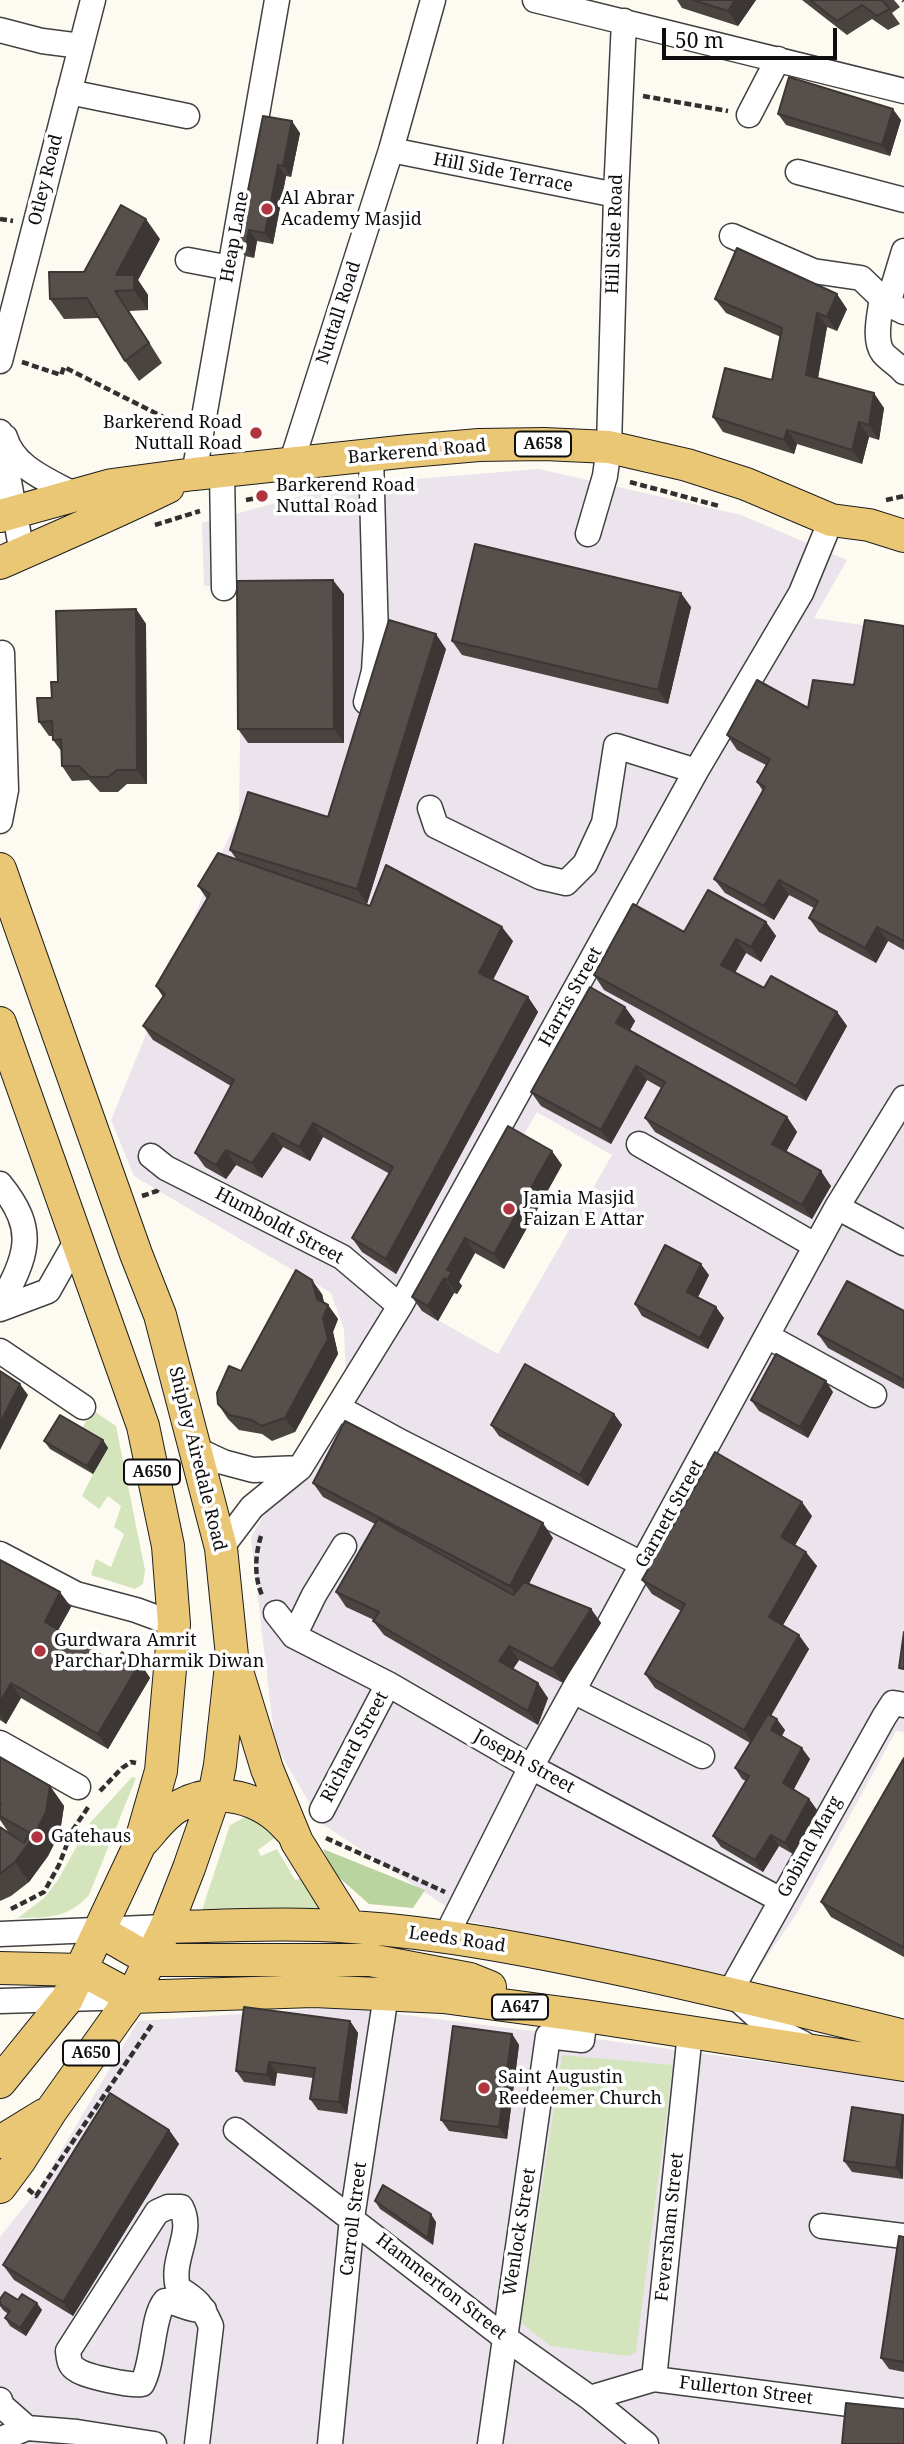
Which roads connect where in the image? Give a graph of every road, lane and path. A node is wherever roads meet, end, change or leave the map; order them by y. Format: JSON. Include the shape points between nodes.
{"nodes":[{"id":1,"x":93,"y":0,"type":"edge"},
{"id":2,"x":277,"y":0,"type":"edge"},
{"id":3,"x":433,"y":0,"type":"edge"},
{"id":4,"x":535,"y":0,"type":"edge"},
{"id":5,"x":624,"y":22,"type":"junction"},
{"id":6,"x":0,"y":30,"type":"edge"},
{"id":7,"x":81,"y":46,"type":"junction"},
{"id":8,"x":778,"y":59,"type":"junction"},
{"id":9,"x":69,"y":92,"type":"junction"},
{"id":10,"x":622,"y":92,"type":"junction"},
{"id":11,"x":904,"y":92,"type":"edge"},
{"id":12,"x":749,"y":115,"type":"joint"},
{"id":13,"x":187,"y":116,"type":"dead end"},
{"id":14,"x":391,"y":150,"type":"junction"},
{"id":15,"x":798,"y":172,"type":"dead end"},
{"id":16,"x":615,"y":195,"type":"junction"},
{"id":17,"x":904,"y":200,"type":"edge"},
{"id":18,"x":732,"y":236,"type":"dead end"},
{"id":19,"x":904,"y":251,"type":"edge"},
{"id":20,"x":188,"y":260,"type":"dead end"},
{"id":21,"x":230,"y":268,"type":"junction"},
{"id":22,"x":891,"y":305,"type":"edge"},
{"id":23,"x":6,"y":362,"type":"edge"},
{"id":24,"x":904,"y":372,"type":"edge"},
{"id":25,"x":0,"y":419,"type":"edge"},
{"id":26,"x":0,"y":432,"type":"edge"},
{"id":27,"x":201,"y":436,"type":"junction"},
{"id":28,"x":371,"y":455,"type":"junction"},
{"id":29,"x":607,"y":461,"type":"junction"},
{"id":30,"x":291,"y":464,"type":"junction"},
{"id":31,"x":208,"y":472,"type":"junction"},
{"id":32,"x":277,"y":494,"type":"dead end"},
{"id":33,"x":75,"y":495,"type":"junction"},
{"id":34,"x":904,"y":496,"type":"edge"},
{"id":35,"x":222,"y":505,"type":"junction"},
{"id":36,"x":726,"y":508,"type":"dead end"},
{"id":37,"x":7,"y":513,"type":"edge"},
{"id":38,"x":831,"y":520,"type":"junction"},
{"id":39,"x":891,"y":522,"type":"edge"},
{"id":40,"x":143,"y":529,"type":"dead end"},
{"id":41,"x":588,"y":534,"type":"dead end"},
{"id":42,"x":11,"y":558,"type":"edge"},
{"id":43,"x":224,"y":588,"type":"dead end"},
{"id":44,"x":2,"y":653,"type":"edge"},
{"id":45,"x":360,"y":723,"type":"edge"},
{"id":46,"x":696,"y":771,"type":"junction"},
{"id":47,"x":430,"y":808,"type":"dead end"},
{"id":48,"x":0,"y":821,"type":"edge"},
{"id":49,"x":0,"y":869,"type":"edge"},
{"id":50,"x":0,"y":1023,"type":"edge"},
{"id":51,"x":904,"y":1098,"type":"edge"},
{"id":52,"x":639,"y":1144,"type":"dead end"},
{"id":53,"x":151,"y":1156,"type":"dead end"},
{"id":54,"x":0,"y":1184,"type":"edge"},
{"id":55,"x":837,"y":1207,"type":"junction"},
{"id":56,"x":357,"y":1233,"type":"edge"},
{"id":57,"x":77,"y":1240,"type":"junction"},
{"id":58,"x":904,"y":1243,"type":"edge"},
{"id":59,"x":816,"y":1246,"type":"junction"},
{"id":60,"x":342,"y":1257,"type":"junction"},
{"id":61,"x":400,"y":1306,"type":"junction"},
{"id":62,"x":0,"y":1308,"type":"edge"},
{"id":63,"x":768,"y":1336,"type":"junction"},
{"id":64,"x":0,"y":1351,"type":"edge"},
{"id":65,"x":874,"y":1395,"type":"dead end"},
{"id":66,"x":83,"y":1407,"type":"dead end"},
{"id":67,"x":339,"y":1408,"type":"junction"},
{"id":68,"x":195,"y":1449,"type":"junction"},
{"id":69,"x":300,"y":1468,"type":"junction"},
{"id":70,"x":264,"y":1531,"type":"dead end"},
{"id":71,"x":344,"y":1546,"type":"dead end"},
{"id":72,"x":222,"y":1548,"type":"junction"},
{"id":73,"x":0,"y":1553,"type":"edge"},
{"id":74,"x":642,"y":1564,"type":"junction"},
{"id":75,"x":276,"y":1613,"type":"joint"},
{"id":76,"x":174,"y":1624,"type":"junction"},
{"id":77,"x":294,"y":1636,"type":"junction"},
{"id":78,"x":232,"y":1656,"type":"junction"},
{"id":79,"x":388,"y":1684,"type":"junction"},
{"id":80,"x":573,"y":1691,"type":"junction"},
{"id":81,"x":898,"y":1704,"type":"edge"},
{"id":82,"x":0,"y":1742,"type":"edge"},
{"id":83,"x":702,"y":1756,"type":"dead end"},
{"id":84,"x":531,"y":1767,"type":"junction"},
{"id":85,"x":161,"y":1771,"type":"junction"},
{"id":86,"x":88,"y":1795,"type":"junction"},
{"id":87,"x":214,"y":1796,"type":"junction"},
{"id":88,"x":322,"y":1810,"type":"dead end"},
{"id":89,"x":309,"y":1839,"type":"junction"},
{"id":90,"x":140,"y":1844,"type":"junction"},
{"id":91,"x":781,"y":1900,"type":"junction"},
{"id":92,"x":465,"y":1901,"type":"junction"},
{"id":93,"x":2,"y":1923,"type":"edge"},
{"id":94,"x":166,"y":1927,"type":"junction"},
{"id":95,"x":350,"y":1927,"type":"junction"},
{"id":96,"x":100,"y":1931,"type":"junction"},
{"id":97,"x":446,"y":1936,"type":"junction"},
{"id":98,"x":150,"y":1960,"type":"junction"},
{"id":99,"x":370,"y":1960,"type":"junction"},
{"id":100,"x":0,"y":1968,"type":"edge"},
{"id":101,"x":82,"y":1970,"type":"junction"},
{"id":102,"x":730,"y":1992,"type":"junction"},
{"id":103,"x":386,"y":1995,"type":"junction"},
{"id":104,"x":132,"y":1997,"type":"junction"},
{"id":105,"x":67,"y":1999,"type":"junction"},
{"id":106,"x":0,"y":2001,"type":"edge"},
{"id":107,"x":551,"y":2011,"type":"junction"},
{"id":108,"x":585,"y":2015,"type":"junction"},
{"id":109,"x":155,"y":2020,"type":"dead end"},
{"id":110,"x":690,"y":2033,"type":"junction"},
{"id":111,"x":904,"y":2036,"type":"edge"},
{"id":112,"x":821,"y":2053,"type":"junction"},
{"id":113,"x":904,"y":2065,"type":"edge"},
{"id":114,"x":0,"y":2082,"type":"edge"},
{"id":115,"x":51,"y":2110,"type":"junction"},
{"id":116,"x":236,"y":2130,"type":"dead end"},
{"id":117,"x":0,"y":2142,"type":"edge"},
{"id":118,"x":3,"y":2188,"type":"edge"},
{"id":119,"x":352,"y":2218,"type":"junction"},
{"id":120,"x":822,"y":2226,"type":"dead end"},
{"id":121,"x":904,"y":2236,"type":"edge"},
{"id":122,"x":204,"y":2309,"type":"junction"},
{"id":123,"x":504,"y":2337,"type":"junction"},
{"id":124,"x":654,"y":2379,"type":"junction"},
{"id":125,"x":590,"y":2398,"type":"junction"},
{"id":126,"x":0,"y":2400,"type":"edge"},
{"id":127,"x":904,"y":2411,"type":"edge"},
{"id":128,"x":27,"y":2428,"type":"junction"},
{"id":129,"x":0,"y":2442,"type":"edge"},
{"id":130,"x":154,"y":2444,"type":"edge"},
{"id":131,"x":197,"y":2444,"type":"edge"},
{"id":132,"x":330,"y":2444,"type":"edge"},
{"id":133,"x":490,"y":2444,"type":"edge"},
{"id":134,"x":646,"y":2444,"type":"edge"}],
"edges":[{"from":1,"to":7,"type":"street","name":"Otley Road"},
{"from":2,"to":21,"type":"street","name":"Heap Lane"},
{"from":3,"to":14,"type":"street","name":"Nuttall Road"},
{"from":4,"to":5,"type":"street"},
{"from":5,"to":8,"type":"street"},
{"from":5,"to":10,"type":"street","name":"Hill Side Road"},
{"from":6,"to":7,"type":"street"},
{"from":7,"to":9,"type":"street","name":"Otley Road"},
{"from":8,"to":11,"type":"street"},
{"from":8,"to":12,"type":"street"},
{"from":9,"to":13,"type":"street"},
{"from":9,"to":23,"type":"street","name":"Otley Road"},
{"from":10,"to":12,"type":"path"},
{"from":10,"to":16,"type":"street","name":"Hill Side Road"},
{"from":14,"to":16,"type":"street","name":"Hill Side Terrace"},
{"from":14,"to":30,"type":"street","name":"Nuttall Road"},
{"from":15,"to":17,"type":"street"},
{"from":16,"to":29,"type":"street","name":"Hill Side Road"},
{"from":18,"to":22,"type":"street","via":[[813,271],[861,278]]},
{"from":19,"to":22,"type":"street"},
{"from":20,"to":21,"type":"street"},
{"from":21,"to":27,"type":"street","name":"Heap Lane"},
{"from":22,"to":24,"type":"street","via":[[878,335],[880,347]]},
{"from":23,"to":27,"type":"path","via":[[24,362],[61,375],[64,368]]},
{"from":25,"to":33,"type":"street","via":[[9,451],[27,468]]},
{"from":26,"to":37,"type":"street"},
{"from":27,"to":31,"type":"street","name":"Heap Lane"},
{"from":28,"to":29,"type":"main road","name":"Barkerend Road","number":"A658","via":[[544,444]]},
{"from":28,"to":30,"type":"main road","name":"Barkerend Road","number":"A658"},
{"from":28,"to":45,"type":"street","via":[[376,638],[374,671]]},
{"from":29,"to":36,"type":"path"},
{"from":29,"to":38,"type":"main road","name":"Barkerend Road","number":"A658","via":[[687,465]]},
{"from":29,"to":41,"type":"street","name":"Hill Side Road"},
{"from":30,"to":31,"type":"main road","name":"Barkerend Road","number":"A658"},
{"from":31,"to":33,"type":"main road","name":"Barkerend Road","number":"A658","via":[[112,485]]},
{"from":31,"to":35,"type":"street","name":"Heap Lane"},
{"from":31,"to":42,"type":"main road","name":"Barkerend Road","number":"A658"},
{"from":32,"to":35,"type":"path"},
{"from":33,"to":37,"type":"main road","name":"Barkerend Road","number":"A658"},
{"from":34,"to":39,"type":"path","via":[[890,500]]},
{"from":35,"to":40,"type":"path"},
{"from":35,"to":43,"type":"street","name":"Heap Lane"},
{"from":37,"to":42,"type":"street"},
{"from":38,"to":39,"type":"main road","name":"Barkerend Road","number":"A658","via":[[869,525]]},
{"from":38,"to":46,"type":"street","name":"Harris Street","via":[[801,593]]},
{"from":44,"to":48,"type":"street","via":[[6,790]]},
{"from":46,"to":47,"type":"street","via":[[616,746],[604,823],[584,864],[566,883],[540,877],[436,826]]},
{"from":46,"to":61,"type":"street","name":"Harris Street"},
{"from":49,"to":68,"type":"main road","name":"Shipley Airedale Road","number":"A650","via":[[160,1315]]},
{"from":50,"to":57,"type":"main road","number":"A650"},
{"from":51,"to":55,"type":"street","name":"Garnett Street"},
{"from":52,"to":59,"type":"street"},
{"from":53,"to":60,"type":"street","name":"Humboldt Street","via":[[166,1168]]},
{"from":54,"to":62,"type":"street","via":[[16,1204],[25,1234],[21,1265]]},
{"from":55,"to":58,"type":"street"},
{"from":55,"to":59,"type":"street","name":"Garnett Street"},
{"from":56,"to":60,"type":"street"},
{"from":57,"to":62,"type":"street","via":[[48,1291]]},
{"from":57,"to":76,"type":"main road","number":"A650","via":[[143,1426],[168,1546]]},
{"from":59,"to":63,"type":"street","name":"Garnett Street"},
{"from":60,"to":61,"type":"street","name":"Humboldt Street"},
{"from":61,"to":67,"type":"street","name":"Harris Street"},
{"from":63,"to":65,"type":"street"},
{"from":63,"to":74,"type":"street","name":"Garnett Street"},
{"from":64,"to":66,"type":"street"},
{"from":67,"to":69,"type":"street","name":"Harris Street"},
{"from":67,"to":74,"type":"street"},
{"from":68,"to":69,"type":"street","via":[[253,1470]]},
{"from":68,"to":72,"type":"main road","name":"Shipley Airedale Road","number":"A650"},
{"from":69,"to":72,"type":"street","name":"Harris Street","via":[[252,1507]]},
{"from":70,"to":75,"type":"path","via":[[256,1557],[258,1586]]},
{"from":71,"to":77,"type":"street"},
{"from":72,"to":78,"type":"main road","name":"Shipley Airedale Road","number":"A650"},
{"from":73,"to":76,"type":"street","via":[[76,1594]]},
{"from":74,"to":80,"type":"street","name":"Garnett Street"},
{"from":75,"to":77,"type":"street","name":"Joseph Street"},
{"from":76,"to":85,"type":"main road","number":"A650"},
{"from":77,"to":79,"type":"street","name":"Joseph Street"},
{"from":78,"to":87,"type":"main road","name":"Shipley Airedale Road","number":"A650"},
{"from":78,"to":89,"type":"main road","via":[[267,1769]]},
{"from":79,"to":84,"type":"street","name":"Joseph Street"},
{"from":79,"to":88,"type":"street","name":"Richard Street"},
{"from":80,"to":83,"type":"street"},
{"from":80,"to":84,"type":"street","name":"Garnett Street"},
{"from":81,"to":91,"type":"street","name":"Gobind Marg"},
{"from":82,"to":86,"type":"street"},
{"from":84,"to":91,"type":"street","name":"Joseph Street"},
{"from":84,"to":92,"type":"street","name":"Garnett Street"},
{"from":85,"to":86,"type":"path","via":[[131,1762]]},
{"from":85,"to":90,"type":"main road","number":"A650"},
{"from":86,"to":93,"type":"path","via":[[44,1892]]},
{"from":87,"to":89,"type":"main road","via":[[260,1804]]},
{"from":87,"to":90,"type":"main road","via":[[179,1806]]},
{"from":87,"to":94,"type":"main road","name":"Shipley Airedale Road","number":"A650"},
{"from":89,"to":92,"type":"path"},
{"from":89,"to":95,"type":"main road"},
{"from":90,"to":96,"type":"main road","number":"A650"},
{"from":91,"to":102,"type":"street","name":"Gobind Marg"},
{"from":92,"to":97,"type":"street","name":"Garnett Street"},
{"from":93,"to":96,"type":"street","name":"Leeds Road"},
{"from":94,"to":95,"type":"main road","name":"Leeds Road"},
{"from":94,"to":96,"type":"street","name":"Leeds Road"},
{"from":94,"to":98,"type":"main road","name":"Shipley Airedale Road","number":"A650"},
{"from":95,"to":97,"type":"main road","name":"Leeds Road"},
{"from":96,"to":98,"type":"main road"},
{"from":96,"to":101,"type":"main road","number":"A650"},
{"from":97,"to":102,"type":"main road","name":"Leeds Road"},
{"from":98,"to":99,"type":"main road"},
{"from":98,"to":104,"type":"main road","name":"Shipley Airedale Road","number":"A650"},
{"from":99,"to":103,"type":"main road","via":[[384,1978]]},
{"from":99,"to":107,"type":"main road","via":[[470,1979]]},
{"from":100,"to":101,"type":"main road"},
{"from":101,"to":104,"type":"main road"},
{"from":101,"to":105,"type":"main road","number":"A650"},
{"from":102,"to":111,"type":"main road","name":"Leeds Road"},
{"from":102,"to":112,"type":"street","via":[[765,2024]]},
{"from":103,"to":104,"type":"main road","number":"A647","via":[[314,1991]]},
{"from":103,"to":107,"type":"main road","number":"A647","via":[[443,1997]]},
{"from":103,"to":119,"type":"street","name":"Carroll Street"},
{"from":104,"to":105,"type":"street"},
{"from":104,"to":115,"type":"main road","name":"Shipley Airedale Road","number":"A650"},
{"from":105,"to":106,"type":"street"},
{"from":105,"to":114,"type":"main road","number":"A650"},
{"from":107,"to":108,"type":"main road","number":"A647"},
{"from":108,"to":110,"type":"main road","number":"A647"},
{"from":108,"to":123,"type":"street","name":"Wenlock Street","via":[[582,2040],[548,2036]]},
{"from":109,"to":118,"type":"path","via":[[36,2196]]},
{"from":110,"to":112,"type":"main road","number":"A647"},
{"from":110,"to":124,"type":"street","name":"Feversham Street"},
{"from":112,"to":113,"type":"main road","number":"A647"},
{"from":115,"to":117,"type":"main road"},
{"from":115,"to":118,"type":"main road","name":"Shipley Airedale Road","number":"A650"},
{"from":116,"to":119,"type":"street","name":"Hammerton Street"},
{"from":119,"to":123,"type":"street","name":"Hammerton Street"},
{"from":119,"to":132,"type":"street","name":"Carroll Street"},
{"from":120,"to":121,"type":"street"},
{"from":122,"to":122,"type":"street","via":[[193,2311],[165,2301],[160,2306],[142,2384],[133,2386],[76,2370],[69,2362],[68,2351],[157,2212],[168,2207],[181,2207],[186,2216],[174,2274],[178,2288]]},
{"from":122,"to":131,"type":"street","via":[[211,2326]]},
{"from":123,"to":125,"type":"street","name":"Hammerton Street"},
{"from":123,"to":133,"type":"street","name":"Wenlock Street"},
{"from":124,"to":125,"type":"street","name":"Fullerton Street"},
{"from":124,"to":127,"type":"street","name":"Fullerton Street"},
{"from":125,"to":134,"type":"street","name":"Hammerton Street"},
{"from":126,"to":128,"type":"street"},
{"from":128,"to":129,"type":"street"},
{"from":128,"to":130,"type":"street"}]}
